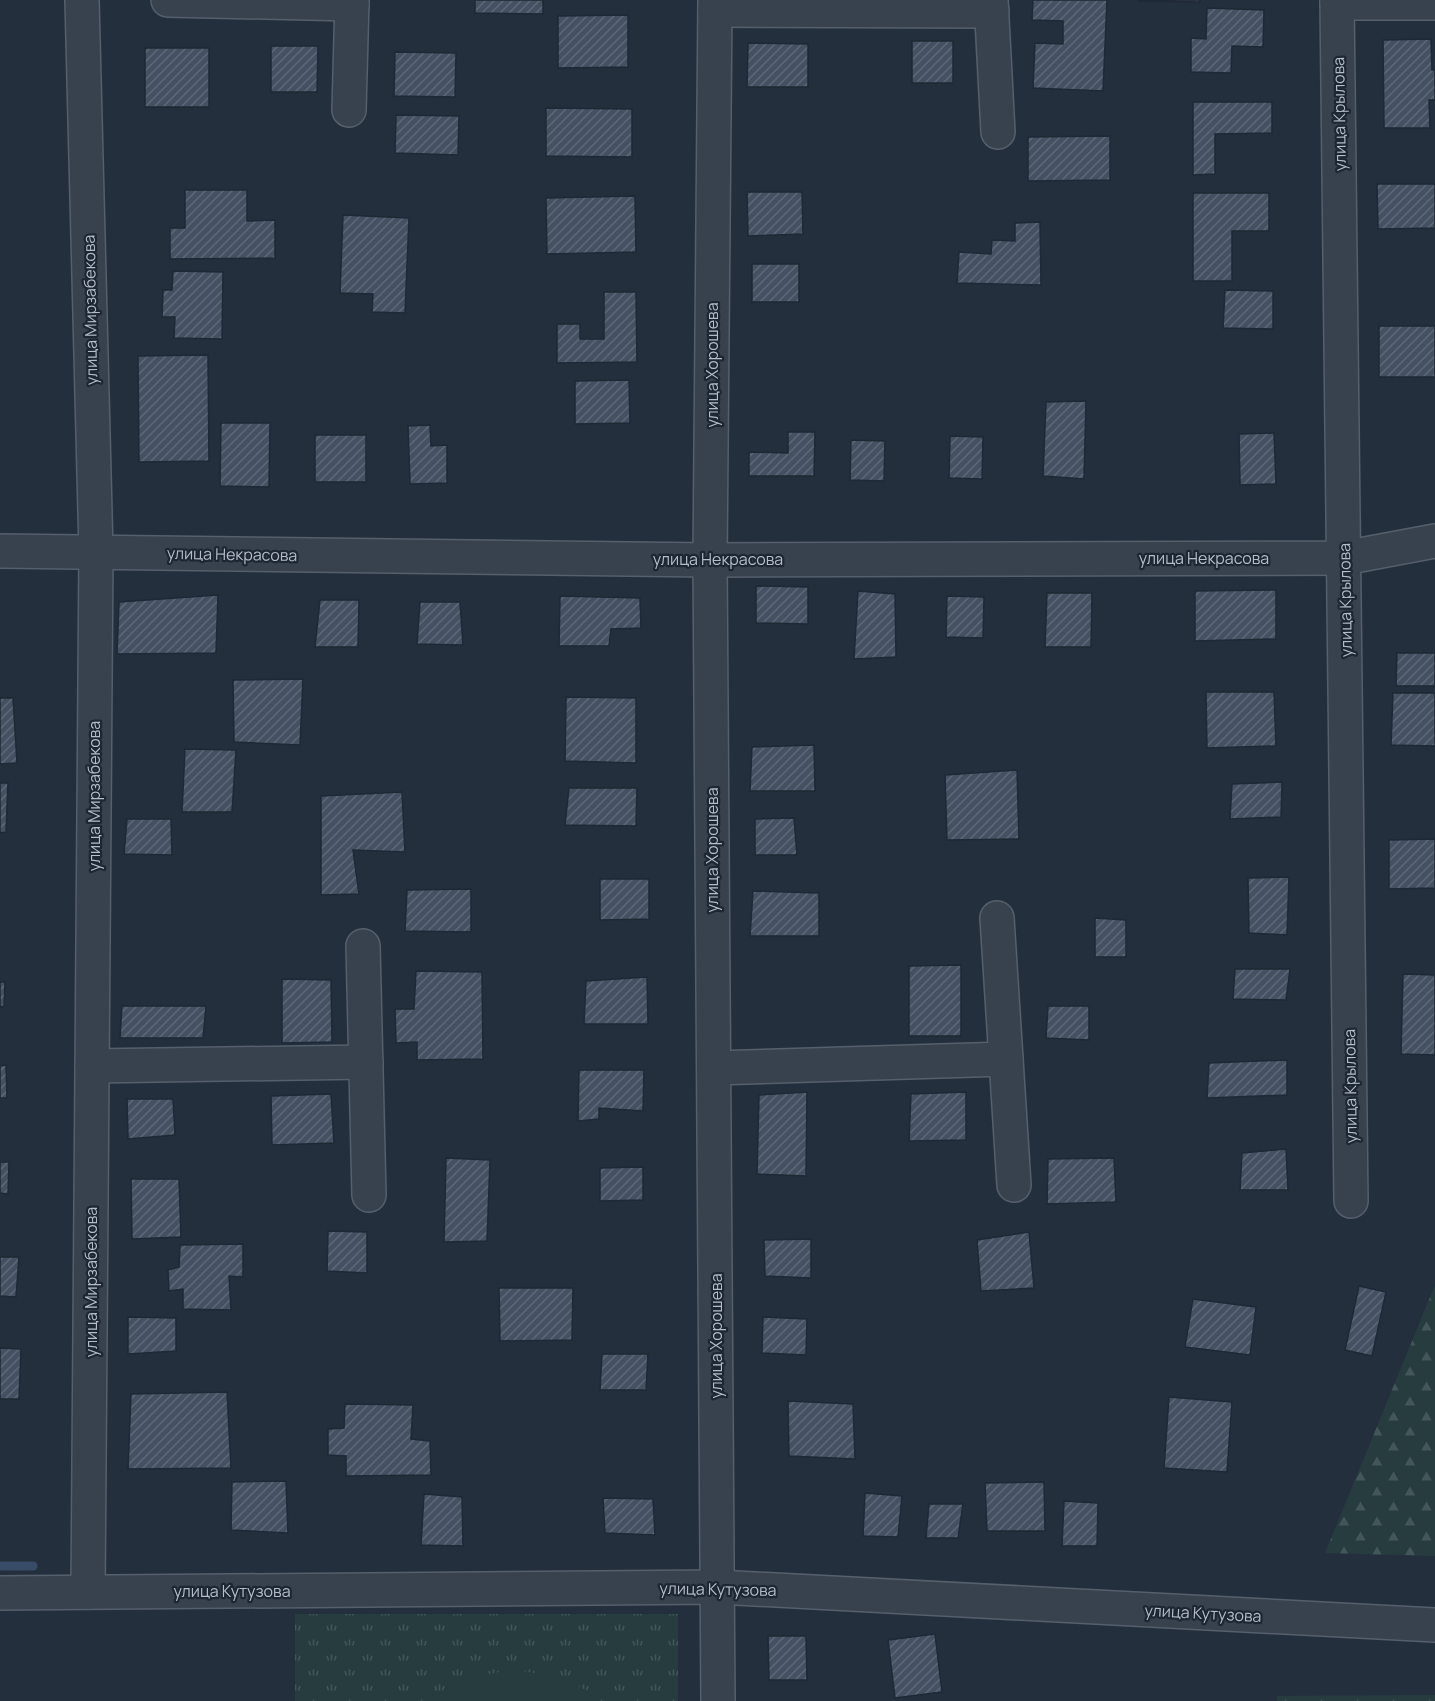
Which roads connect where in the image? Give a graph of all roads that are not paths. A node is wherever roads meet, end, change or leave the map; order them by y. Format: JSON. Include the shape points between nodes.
{"nodes":[{"id":1,"x":82,"y":0,"type":"edge"},
{"id":2,"x":168,"y":0,"type":"edge"},
{"id":3,"x":352,"y":2,"type":"edge"},
{"id":4,"x":1337,"y":2,"type":"edge"},
{"id":5,"x":1435,"y":3,"type":"edge"},
{"id":6,"x":715,"y":5,"type":"edge"},
{"id":7,"x":991,"y":6,"type":"edge"},
{"id":8,"x":349,"y":110,"type":"dead end"},
{"id":9,"x":998,"y":132,"type":"dead end"},
{"id":10,"x":1435,"y":541,"type":"edge"},
{"id":11,"x":0,"y":551,"type":"edge"},
{"id":12,"x":96,"y":552,"type":"junction"},
{"id":13,"x":1344,"y":558,"type":"junction"},
{"id":14,"x":711,"y":560,"type":"junction"},
{"id":15,"x":997,"y":918,"type":"dead end"},
{"id":16,"x":363,"y":946,"type":"dead end"},
{"id":17,"x":1006,"y":1059,"type":"junction"},
{"id":18,"x":366,"y":1062,"type":"junction"},
{"id":19,"x":92,"y":1066,"type":"junction"},
{"id":20,"x":714,"y":1068,"type":"junction"},
{"id":21,"x":1014,"y":1185,"type":"dead end"},
{"id":22,"x":369,"y":1195,"type":"dead end"},
{"id":23,"x":1351,"y":1201,"type":"dead end"},
{"id":24,"x":718,"y":1587,"type":"junction"},
{"id":25,"x":88,"y":1592,"type":"junction"},
{"id":26,"x":0,"y":1593,"type":"edge"},
{"id":27,"x":1435,"y":1625,"type":"edge"},
{"id":28,"x":718,"y":1701,"type":"edge"}],
"edges":[{"from":1,"to":12,"type":"street","name":"улица Мирзабекова"},
{"from":2,"to":3,"type":"street"},
{"from":3,"to":8,"type":"street"},
{"from":4,"to":5,"type":"street"},
{"from":4,"to":13,"type":"street","name":"улица Крылова"},
{"from":6,"to":7,"type":"street"},
{"from":6,"to":14,"type":"street","name":"улица Хорошева"},
{"from":7,"to":9,"type":"street"},
{"from":10,"to":13,"type":"street","name":"улица Некрасова"},
{"from":11,"to":12,"type":"street","name":"улица Некрасова"},
{"from":12,"to":14,"type":"street","name":"улица Некрасова"},
{"from":12,"to":19,"type":"street","name":"улица Мирзабекова"},
{"from":13,"to":14,"type":"street","name":"улица Некрасова"},
{"from":13,"to":23,"type":"street","name":"улица Крылова"},
{"from":14,"to":20,"type":"street","name":"улица Хорошева"},
{"from":15,"to":17,"type":"street"},
{"from":16,"to":18,"type":"street"},
{"from":17,"to":20,"type":"street"},
{"from":17,"to":21,"type":"street"},
{"from":18,"to":19,"type":"street"},
{"from":18,"to":22,"type":"street"},
{"from":19,"to":25,"type":"street","name":"улица Мирзабекова"},
{"from":20,"to":24,"type":"street","name":"улица Хорошева"},
{"from":24,"to":25,"type":"street","name":"улица Кутузова"},
{"from":24,"to":27,"type":"street","name":"улица Кутузова"},
{"from":24,"to":28,"type":"street","name":"улица Хорошева"},
{"from":25,"to":26,"type":"street","name":"улица Кутузова"}]}
